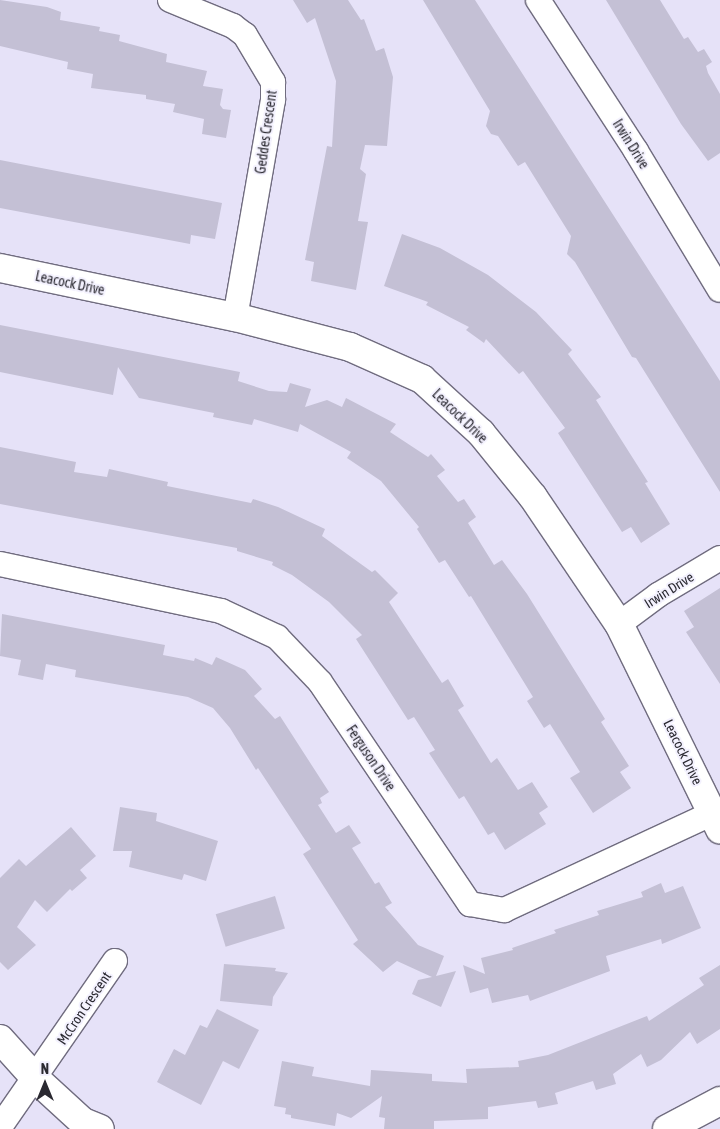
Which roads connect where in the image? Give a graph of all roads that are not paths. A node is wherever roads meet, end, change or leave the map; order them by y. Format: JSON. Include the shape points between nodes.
{"nodes":[{"id":1,"x":170,"y":0,"type":"edge"},
{"id":2,"x":538,"y":0,"type":"edge"},
{"id":3,"x":0,"y":268,"type":"edge"},
{"id":4,"x":720,"y":290,"type":"edge"},
{"id":5,"x":235,"y":317,"type":"junction"},
{"id":6,"x":720,"y":558,"type":"edge"},
{"id":7,"x":0,"y":564,"type":"edge"},
{"id":8,"x":619,"y":624,"type":"junction"},
{"id":9,"x":716,"y":821,"type":"edge"},
{"id":10,"x":115,"y":961,"type":"dead end"},
{"id":11,"x":0,"y":1039,"type":"edge"},
{"id":12,"x":36,"y":1079,"type":"junction"},
{"id":13,"x":720,"y":1101,"type":"edge"},
{"id":14,"x":0,"y":1127,"type":"edge"},
{"id":15,"x":100,"y":1129,"type":"edge"},
{"id":16,"x":667,"y":1129,"type":"edge"}],
"edges":[{"from":1,"to":5,"type":"street","name":"Geddes Crescent","via":[[233,26],[245,35],[273,82],[273,100]]},
{"from":2,"to":4,"type":"street","name":"Irwin Drive","via":[[636,151]]},
{"from":3,"to":5,"type":"street","name":"Leacock Drive"},
{"from":5,"to":8,"type":"street","name":"Leacock Drive","via":[[350,347],[422,379],[481,434],[533,497]]},
{"from":6,"to":8,"type":"street","name":"Irwin Drive","via":[[658,595]]},
{"from":7,"to":9,"type":"street","name":"Ferguson Drive","via":[[221,611],[277,637],[320,682],[470,904],[504,910]]},
{"from":8,"to":9,"type":"street","name":"Leacock Drive"},
{"from":10,"to":12,"type":"street","name":"McCron Crescent"},
{"from":11,"to":12,"type":"street"},
{"from":12,"to":14,"type":"street","name":"McCron Crescent"},
{"from":12,"to":15,"type":"street","via":[[83,1122]]},
{"from":13,"to":16,"type":"street"}]}
